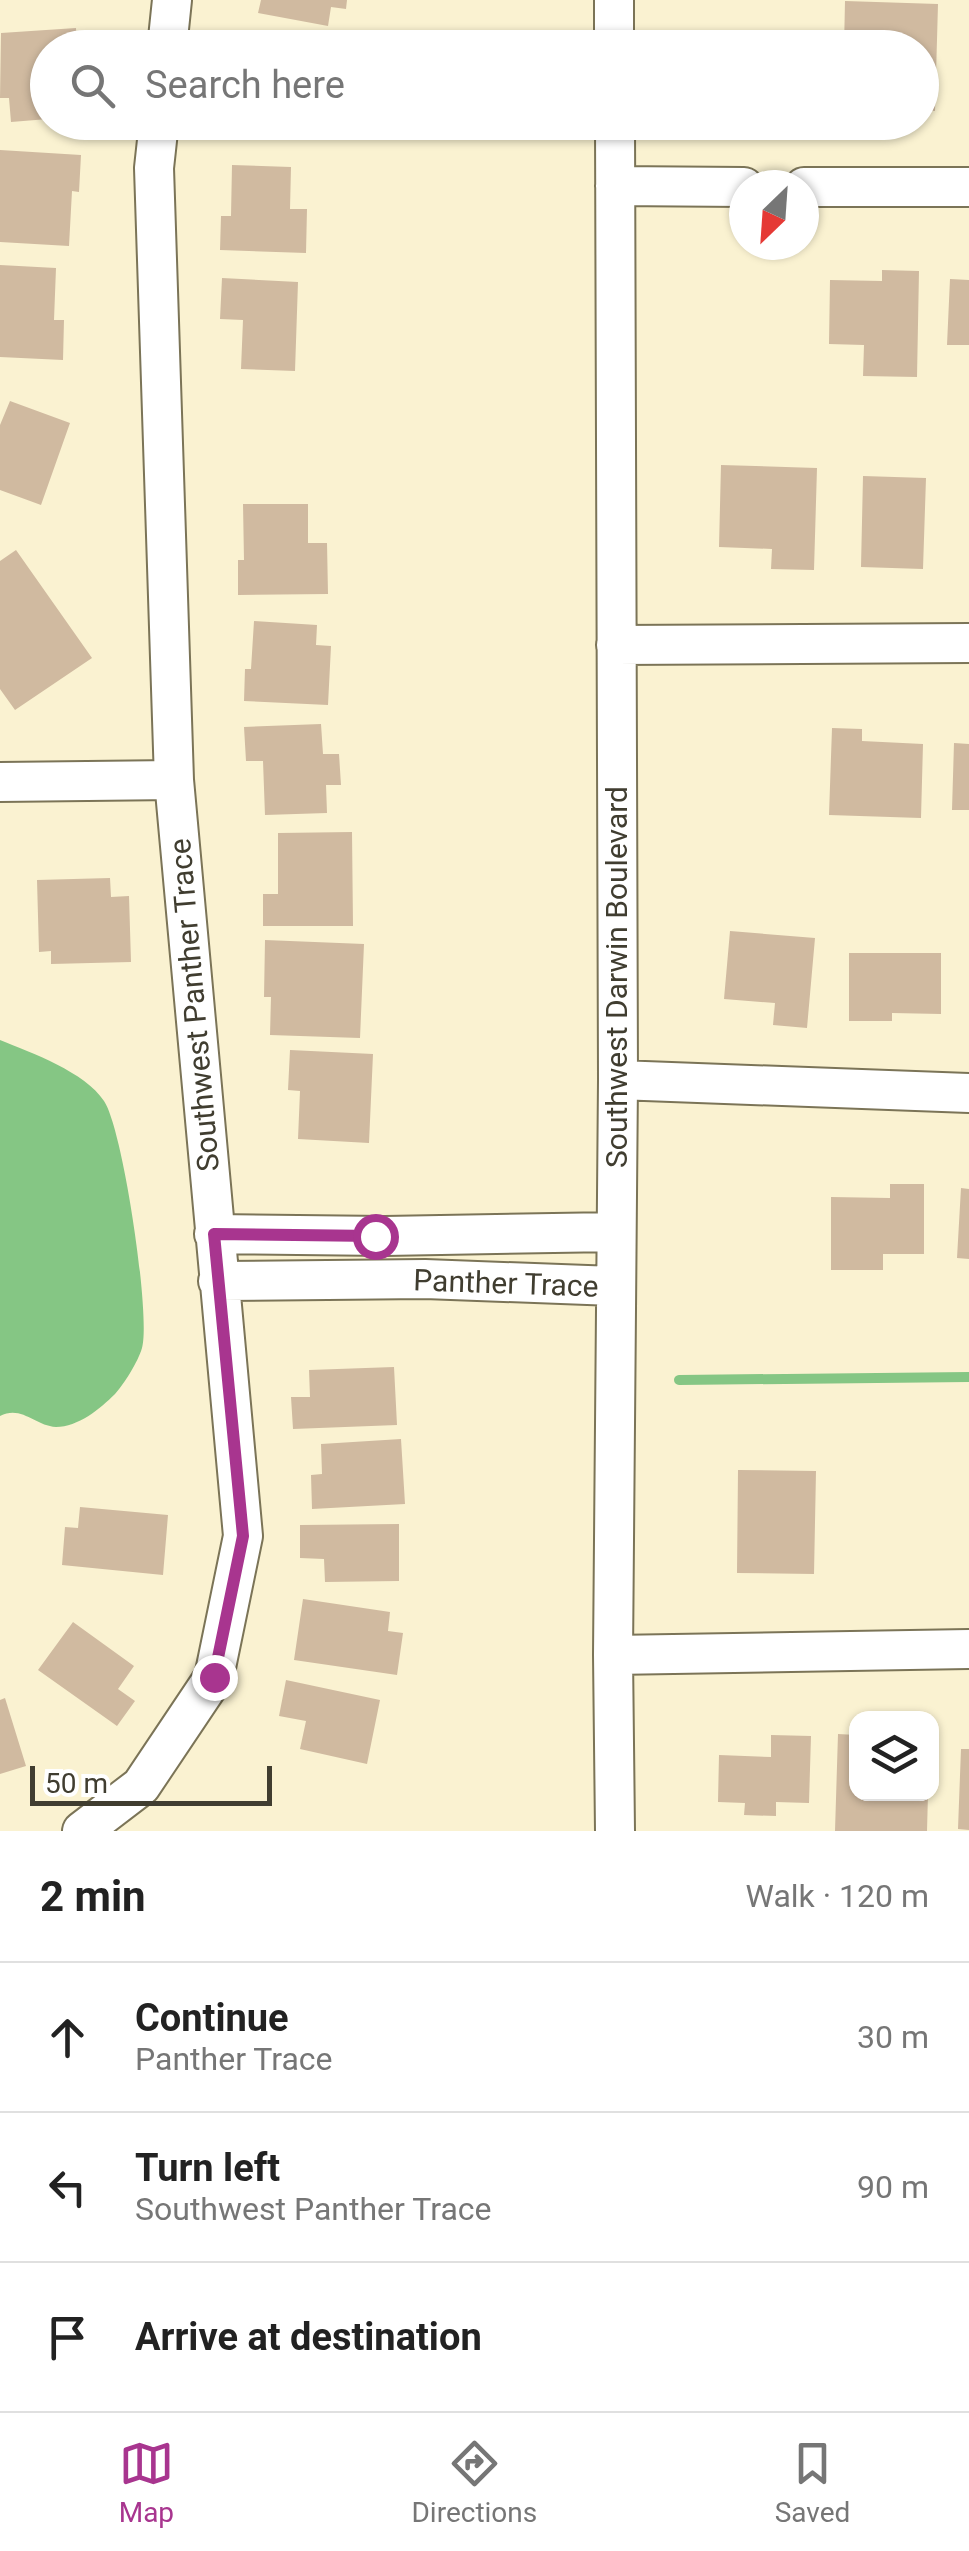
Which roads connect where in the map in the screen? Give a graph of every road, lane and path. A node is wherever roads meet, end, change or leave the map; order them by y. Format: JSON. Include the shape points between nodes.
{"nodes":[{"id":1,"x":172,"y":0,"type":"edge"},
{"id":2,"x":614,"y":0,"type":"edge"},
{"id":3,"x":169,"y":30,"type":"edge"},
{"id":4,"x":614,"y":30,"type":"edge"},
{"id":5,"x":157,"y":140,"type":"edge"},
{"id":6,"x":614,"y":140,"type":"edge"},
{"id":7,"x":615,"y":186,"type":"junction"},
{"id":8,"x":729,"y":187,"type":"edge"},
{"id":9,"x":819,"y":187,"type":"edge"},
{"id":10,"x":969,"y":187,"type":"edge"},
{"id":11,"x":969,"y":643,"type":"edge"},
{"id":12,"x":616,"y":645,"type":"junction"},
{"id":13,"x":174,"y":780,"type":"junction"},
{"id":14,"x":0,"y":782,"type":"edge"},
{"id":15,"x":618,"y":1080,"type":"junction"},
{"id":16,"x":969,"y":1093,"type":"edge"},
{"id":17,"x":614,"y":1232,"type":"junction"},
{"id":18,"x":214,"y":1234,"type":"junction"},
{"id":19,"x":385,"y":1236,"type":"junction"},
{"id":20,"x":385,"y":1280,"type":"junction"},
{"id":21,"x":218,"y":1281,"type":"junction"},
{"id":22,"x":614,"y":1286,"type":"junction"},
{"id":23,"x":969,"y":1649,"type":"edge"},
{"id":24,"x":613,"y":1655,"type":"junction"},
{"id":25,"x":82,"y":1831,"type":"edge"},
{"id":26,"x":615,"y":1831,"type":"edge"}],
"edges":[{"from":1,"to":3,"type":"street"},
{"from":2,"to":4,"type":"street"},
{"from":5,"to":13,"type":"street","name":"Southwest Panther Trace"},
{"from":6,"to":7,"type":"street","name":"Southwest Darwin Boulevard"},
{"from":7,"to":8,"type":"street"},
{"from":7,"to":12,"type":"street","name":"Southwest Darwin Boulevard"},
{"from":9,"to":10,"type":"street"},
{"from":11,"to":12,"type":"street"},
{"from":12,"to":15,"type":"street","name":"Southwest Darwin Boulevard"},
{"from":13,"to":14,"type":"street"},
{"from":13,"to":18,"type":"street","name":"Southwest Panther Trace"},
{"from":15,"to":16,"type":"street"},
{"from":15,"to":17,"type":"street","name":"Southwest Darwin Boulevard"},
{"from":17,"to":19,"type":"street","name":"Panther Trace"},
{"from":17,"to":22,"type":"street","name":"Southwest Darwin Boulevard"},
{"from":18,"to":19,"type":"street","name":"Panther Trace"},
{"from":18,"to":21,"type":"street","name":"Southwest Panther Trace"},
{"from":19,"to":20,"type":"street"},
{"from":20,"to":21,"type":"street","name":"Panther Trace"},
{"from":20,"to":22,"type":"street","name":"Panther Trace"},
{"from":21,"to":25,"type":"street","name":"Southwest Panther Trace","via":[[243,1536],[214,1677],[141,1786]]},
{"from":22,"to":24,"type":"street","name":"Southwest Darwin Boulevard"},
{"from":23,"to":24,"type":"street"},
{"from":24,"to":26,"type":"street","name":"Southwest Darwin Boulevard"}]}
